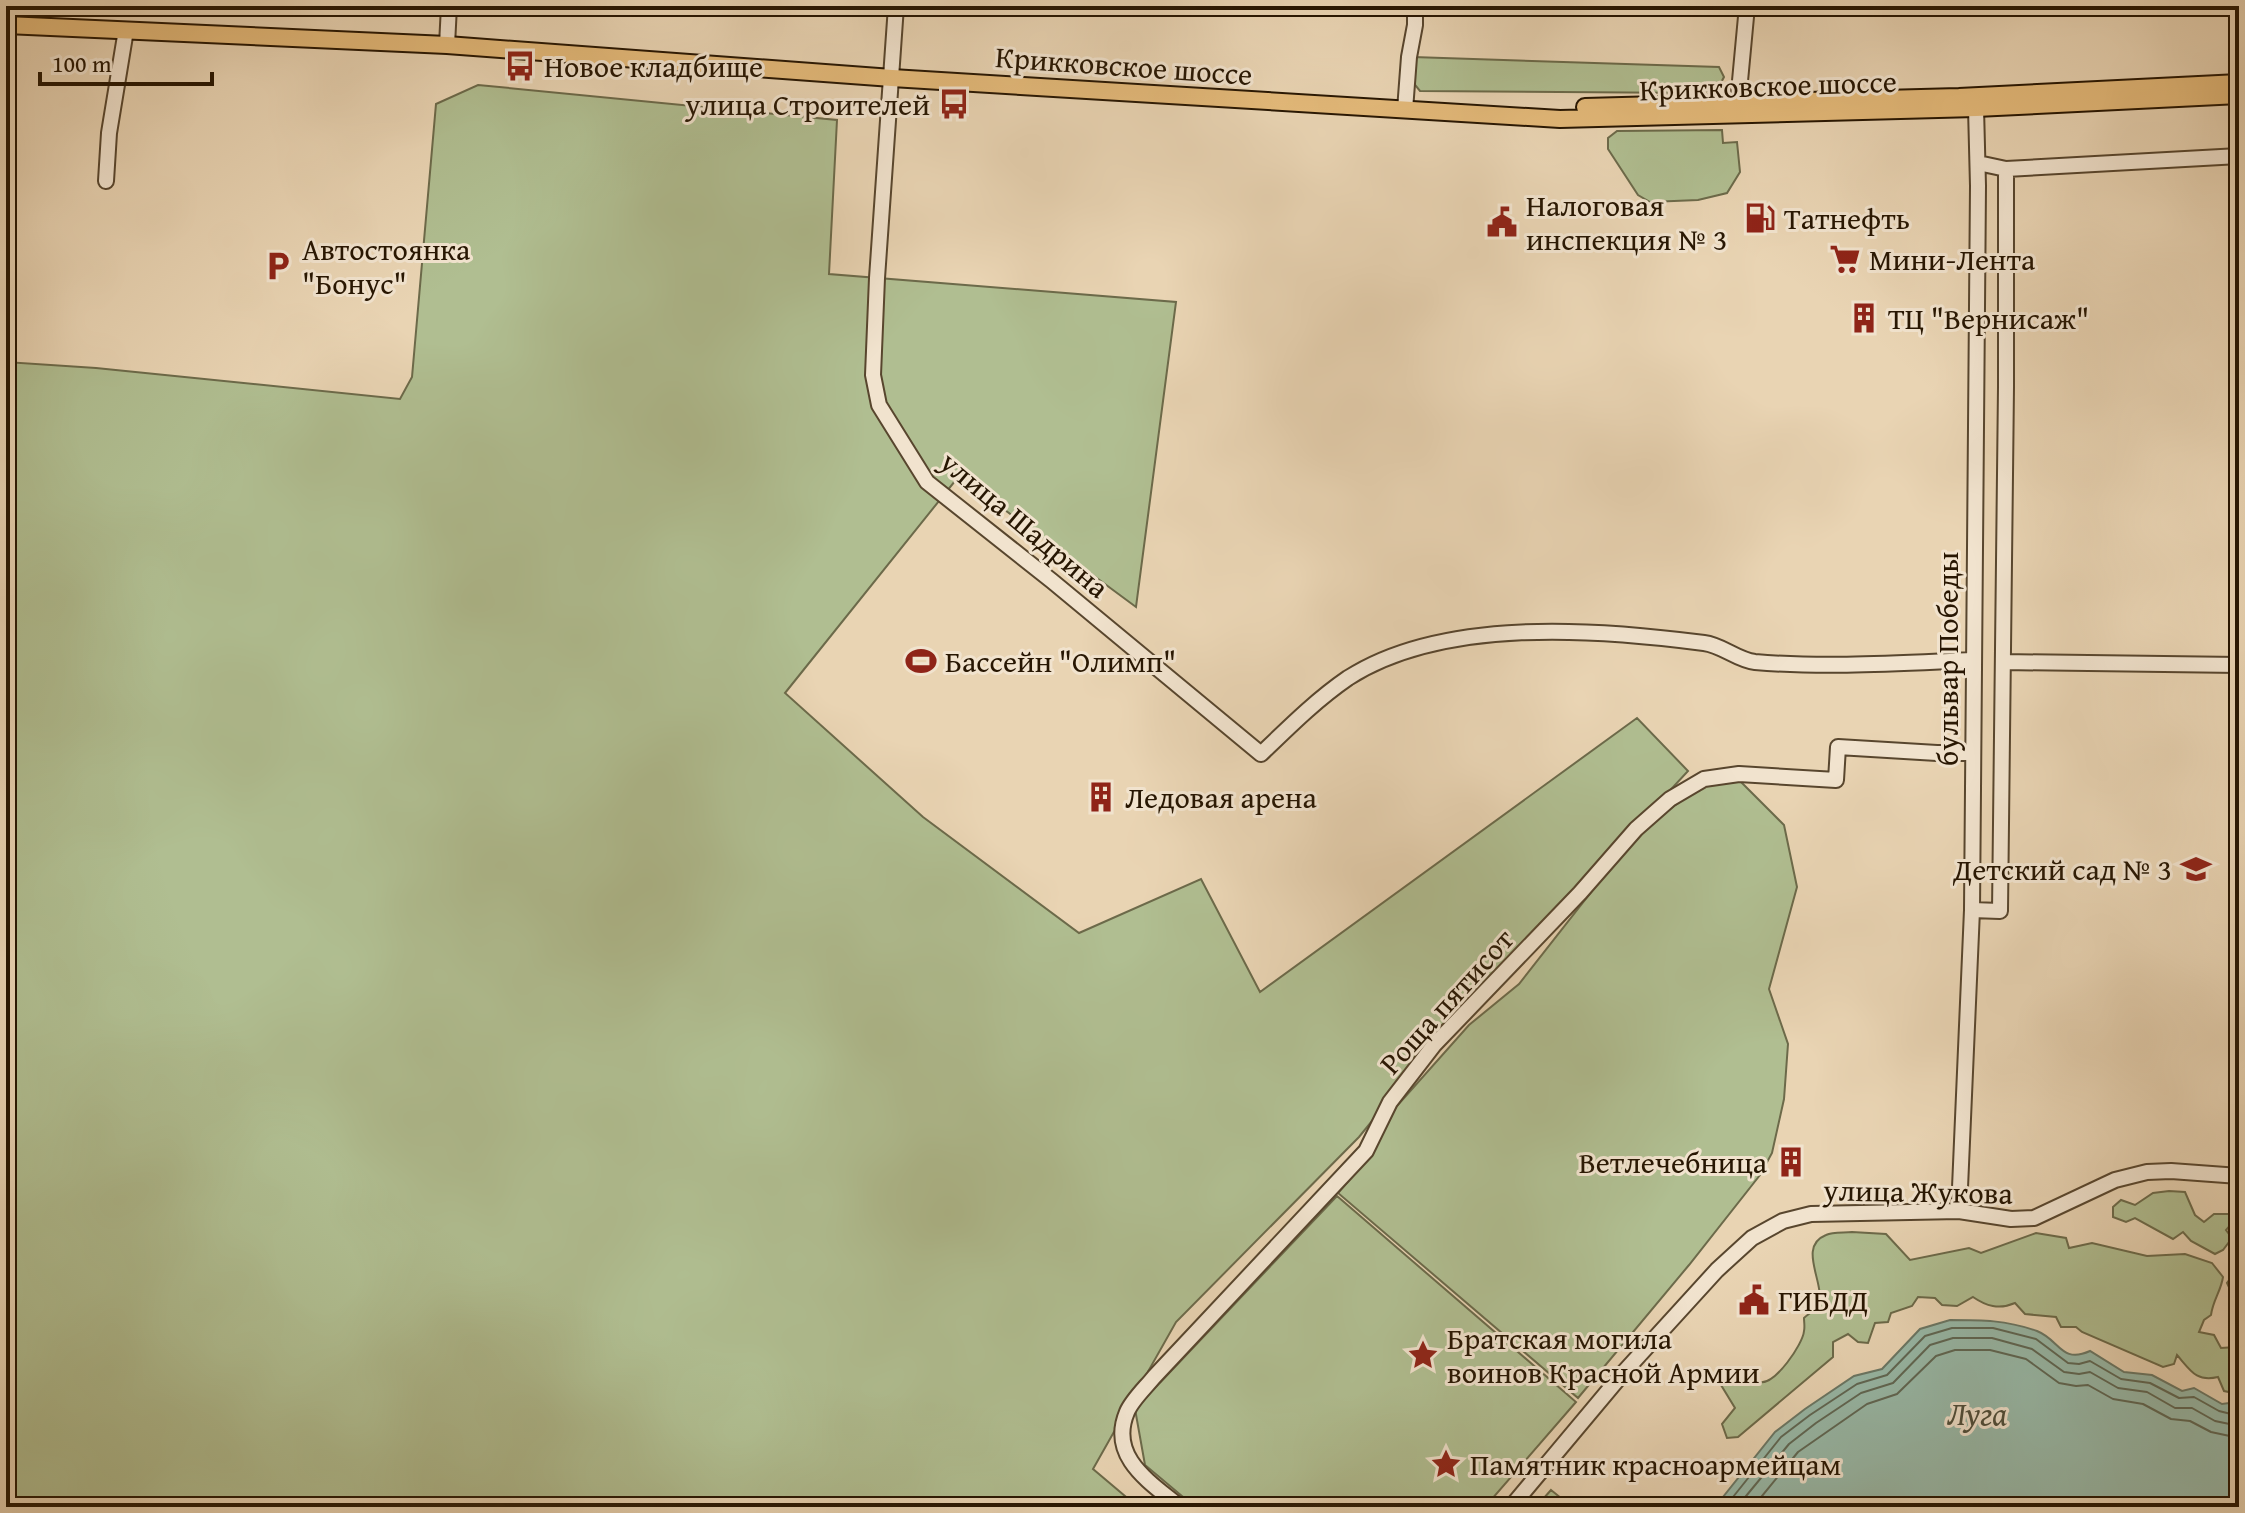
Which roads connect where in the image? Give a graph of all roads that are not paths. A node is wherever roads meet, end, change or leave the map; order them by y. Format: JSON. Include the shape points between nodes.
{"nodes":[{"id":1,"x":449,"y":6,"type":"edge"},
{"id":2,"x":896,"y":6,"type":"edge"},
{"id":3,"x":1415,"y":6,"type":"edge"},
{"id":4,"x":1747,"y":6,"type":"edge"},
{"id":5,"x":6,"y":17,"type":"edge"},
{"id":6,"x":6,"y":25,"type":"edge"},
{"id":7,"x":126,"y":30,"type":"junction"},
{"id":8,"x":447,"y":41,"type":"junction"},
{"id":9,"x":892,"y":73,"type":"junction"},
{"id":10,"x":2239,"y":83,"type":"edge"},
{"id":11,"x":2239,"y":95,"type":"edge"},
{"id":12,"x":1405,"y":106,"type":"junction"},
{"id":13,"x":1737,"y":107,"type":"junction"},
{"id":14,"x":1976,"y":108,"type":"junction"},
{"id":15,"x":2239,"y":156,"type":"edge"},
{"id":16,"x":1978,"y":163,"type":"junction"},
{"id":17,"x":2006,"y":169,"type":"junction"},
{"id":18,"x":106,"y":181,"type":"dead end"},
{"id":19,"x":1973,"y":660,"type":"junction"},
{"id":20,"x":2003,"y":662,"type":"junction"},
{"id":21,"x":2239,"y":665,"type":"edge"},
{"id":22,"x":1973,"y":753,"type":"junction"},
{"id":23,"x":1972,"y":910,"type":"junction"},
{"id":24,"x":2239,"y":1176,"type":"edge"},
{"id":25,"x":1959,"y":1211,"type":"junction"},
{"id":26,"x":1514,"y":1504,"type":"edge"},
{"id":27,"x":1180,"y":1507,"type":"edge"}],
"edges":[{"from":1,"to":8,"type":"street"},
{"from":2,"to":9,"type":"street"},
{"from":3,"to":12,"type":"street"},
{"from":4,"to":13,"type":"street"},
{"from":5,"to":8,"type":"main road"},
{"from":6,"to":7,"type":"main road","name":"Крикковское шоссе"},
{"from":7,"to":8,"type":"main road","name":"Крикковское шоссе"},
{"from":7,"to":18,"type":"street"},
{"from":8,"to":9,"type":"main road","name":"Крикковское шоссе"},
{"from":9,"to":12,"type":"main road","name":"Крикковское шоссе"},
{"from":9,"to":19,"type":"street","name":"улица Шадрина","via":[[873,375],[879,405],[927,482],[1261,754],[1317,700],[1351,676],[1407,651],[1488,634],[1577,631],[1662,637],[1717,645],[1750,661],[1829,665]]},
{"from":10,"to":13,"type":"main road"},
{"from":11,"to":14,"type":"main road","name":"Крикковское шоссе"},
{"from":12,"to":13,"type":"main road","name":"Крикковское шоссе","via":[[1560,119]]},
{"from":13,"to":14,"type":"main road","name":"Крикковское шоссе"},
{"from":14,"to":16,"type":"street","name":"бульвар Победы"},
{"from":15,"to":17,"type":"street"},
{"from":16,"to":17,"type":"street"},
{"from":16,"to":19,"type":"street","name":"бульвар Победы"},
{"from":17,"to":20,"type":"street"},
{"from":19,"to":22,"type":"street","name":"бульвар Победы"},
{"from":20,"to":21,"type":"street"},
{"from":20,"to":23,"type":"street","via":[[2000,911]]},
{"from":22,"to":23,"type":"street","name":"бульвар Победы"},
{"from":22,"to":27,"type":"street","name":"Роща пятисот","via":[[1838,747],[1836,780],[1739,774],[1704,779],[1670,799],[1636,829],[1434,1045],[1390,1102],[1366,1151],[1127,1411],[1122,1440],[1135,1469]]},
{"from":23,"to":25,"type":"street","name":"бульвар Победы"},
{"from":24,"to":25,"type":"street","name":"улица Жукова","via":[[2147,1172],[2115,1180],[2034,1218]]},
{"from":25,"to":26,"type":"street","name":"улица Жукова","via":[[1811,1214],[1783,1221],[1752,1238],[1682,1307]]}]}
